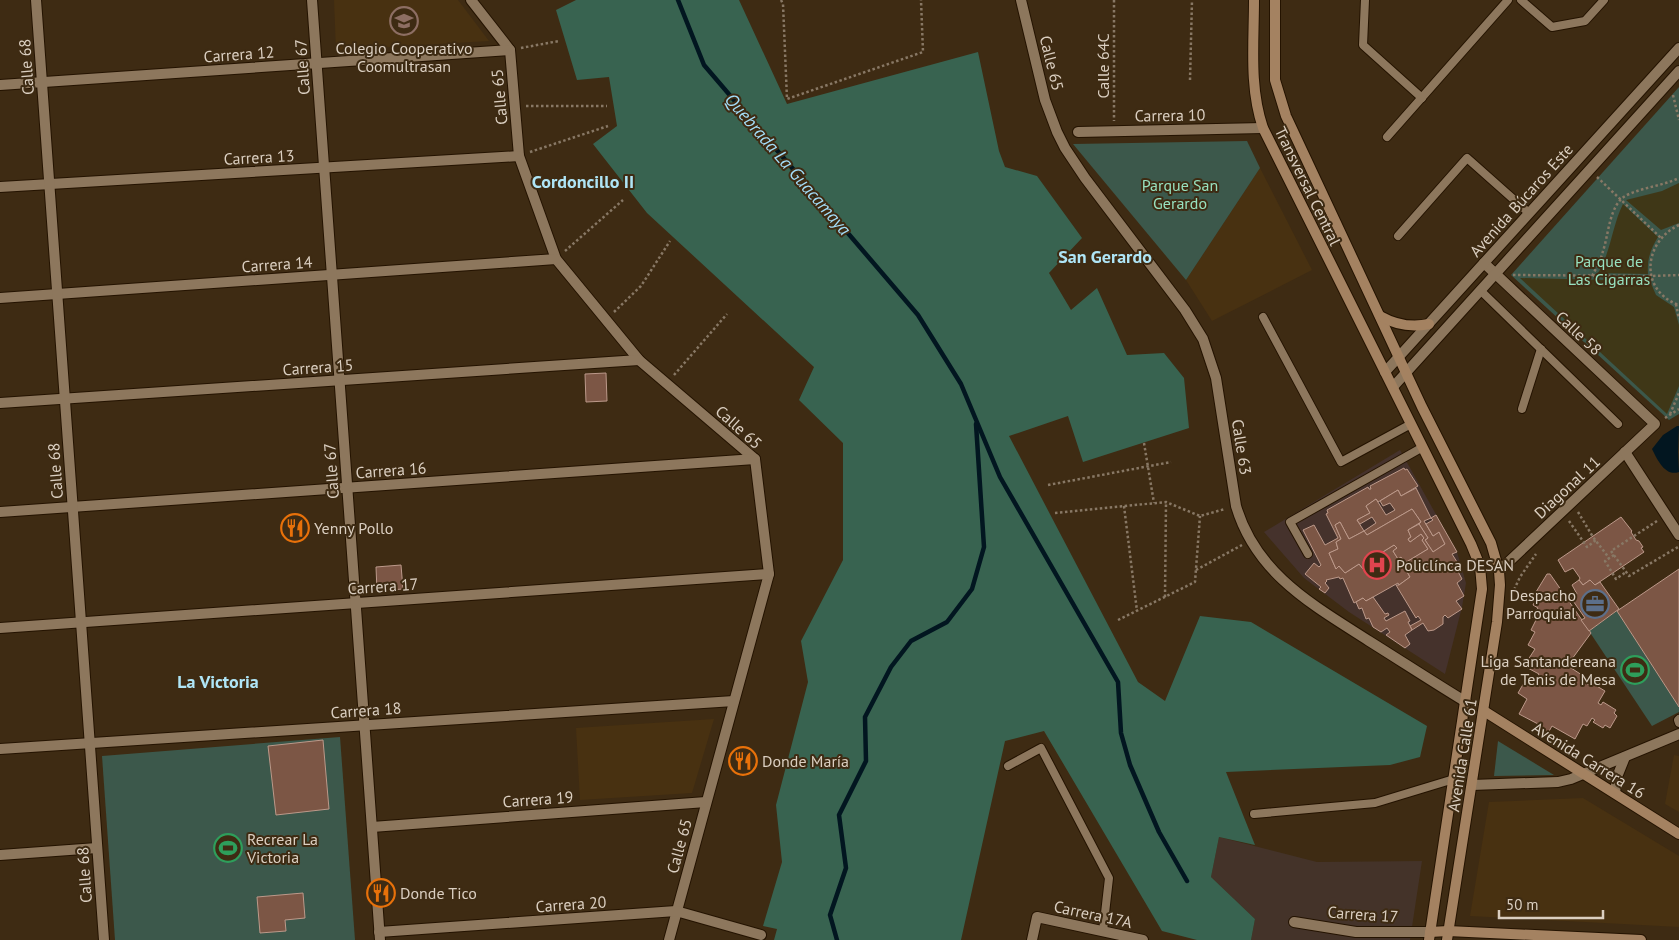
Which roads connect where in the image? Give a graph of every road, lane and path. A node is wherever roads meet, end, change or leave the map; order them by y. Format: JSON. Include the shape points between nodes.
{"nodes":[{"id":1,"x":36,"y":0,"type":"edge"},
{"id":2,"x":312,"y":0,"type":"edge"},
{"id":3,"x":471,"y":0,"type":"edge"},
{"id":4,"x":781,"y":0,"type":"edge"},
{"id":5,"x":921,"y":0,"type":"edge"},
{"id":6,"x":1021,"y":0,"type":"edge"},
{"id":7,"x":1114,"y":0,"type":"edge"},
{"id":8,"x":1192,"y":0,"type":"edge"},
{"id":9,"x":1254,"y":0,"type":"edge"},
{"id":10,"x":1275,"y":0,"type":"edge"},
{"id":11,"x":1364,"y":0,"type":"edge"},
{"id":12,"x":1508,"y":0,"type":"edge"},
{"id":13,"x":1521,"y":0,"type":"edge"},
{"id":14,"x":1604,"y":0,"type":"edge"},
{"id":15,"x":559,"y":41,"type":"dead end"},
{"id":16,"x":1679,"y":48,"type":"edge"},
{"id":17,"x":510,"y":50,"type":"junction"},
{"id":18,"x":317,"y":63,"type":"junction"},
{"id":19,"x":1679,"y":71,"type":"edge"},
{"id":20,"x":1190,"y":80,"type":"dead end"},
{"id":21,"x":1669,"y":81,"type":"junction"},
{"id":22,"x":42,"y":82,"type":"junction"},
{"id":23,"x":0,"y":85,"type":"edge"},
{"id":24,"x":1422,"y":98,"type":"junction"},
{"id":25,"x":515,"y":106,"type":"junction"},
{"id":26,"x":607,"y":106,"type":"dead end"},
{"id":27,"x":1679,"y":120,"type":"edge"},
{"id":28,"x":608,"y":126,"type":"dead end"},
{"id":29,"x":1263,"y":128,"type":"junction"},
{"id":30,"x":1114,"y":131,"type":"junction"},
{"id":31,"x":1057,"y":132,"type":"joint"},
{"id":32,"x":1078,"y":132,"type":"dead end"},
{"id":33,"x":1387,"y":138,"type":"dead end"},
{"id":34,"x":520,"y":156,"type":"junction"},
{"id":35,"x":324,"y":168,"type":"junction"},
{"id":36,"x":1589,"y":170,"type":"junction"},
{"id":37,"x":1679,"y":178,"type":"edge"},
{"id":38,"x":50,"y":184,"type":"junction"},
{"id":39,"x":0,"y":187,"type":"edge"},
{"id":40,"x":1620,"y":199,"type":"junction"},
{"id":41,"x":623,"y":200,"type":"dead end"},
{"id":42,"x":1529,"y":213,"type":"junction"},
{"id":43,"x":1679,"y":226,"type":"edge"},
{"id":44,"x":1398,"y":236,"type":"dead end"},
{"id":45,"x":1661,"y":238,"type":"junction"},
{"id":46,"x":670,"y":241,"type":"dead end"},
{"id":47,"x":556,"y":259,"type":"junction"},
{"id":48,"x":1484,"y":263,"type":"junction"},
{"id":49,"x":1495,"y":274,"type":"junction"},
{"id":50,"x":332,"y":275,"type":"junction"},
{"id":51,"x":1679,"y":275,"type":"edge"},
{"id":52,"x":1592,"y":276,"type":"junction"},
{"id":53,"x":1652,"y":276,"type":"junction"},
{"id":54,"x":1480,"y":290,"type":"junction"},
{"id":55,"x":57,"y":295,"type":"junction"},
{"id":56,"x":0,"y":298,"type":"edge"},
{"id":57,"x":1678,"y":305,"type":"edge"},
{"id":58,"x":727,"y":314,"type":"dead end"},
{"id":59,"x":1380,"y":316,"type":"junction"},
{"id":60,"x":1263,"y":317,"type":"dead end"},
{"id":61,"x":1679,"y":319,"type":"edge"},
{"id":62,"x":606,"y":320,"type":"junction"},
{"id":63,"x":1429,"y":324,"type":"junction"},
{"id":64,"x":1541,"y":349,"type":"junction"},
{"id":65,"x":1399,"y":357,"type":"junction"},
{"id":66,"x":639,"y":360,"type":"junction"},
{"id":67,"x":1385,"y":372,"type":"junction"},
{"id":68,"x":1406,"y":372,"type":"junction"},
{"id":69,"x":340,"y":381,"type":"junction"},
{"id":70,"x":666,"y":383,"type":"junction"},
{"id":71,"x":1392,"y":387,"type":"junction"},
{"id":72,"x":1679,"y":392,"type":"edge"},
{"id":73,"x":65,"y":399,"type":"junction"},
{"id":74,"x":0,"y":403,"type":"edge"},
{"id":75,"x":1522,"y":409,"type":"dead end"},
{"id":76,"x":1679,"y":409,"type":"edge"},
{"id":77,"x":1670,"y":415,"type":"junction"},
{"id":78,"x":1411,"y":424,"type":"junction"},
{"id":79,"x":1618,"y":424,"type":"dead end"},
{"id":80,"x":1655,"y":424,"type":"junction"},
{"id":81,"x":1144,"y":443,"type":"dead end"},
{"id":82,"x":1423,"y":447,"type":"junction"},
{"id":83,"x":1625,"y":452,"type":"junction"},
{"id":84,"x":755,"y":459,"type":"junction"},
{"id":85,"x":1170,"y":462,"type":"dead end"},
{"id":86,"x":1148,"y":466,"type":"junction"},
{"id":87,"x":1048,"y":485,"type":"dead end"},
{"id":88,"x":348,"y":488,"type":"junction"},
{"id":89,"x":1166,"y":502,"type":"junction"},
{"id":90,"x":1154,"y":503,"type":"junction"},
{"id":91,"x":1124,"y":506,"type":"junction"},
{"id":92,"x":1236,"y":506,"type":"junction"},
{"id":93,"x":73,"y":507,"type":"junction"},
{"id":94,"x":1583,"y":507,"type":"dead end"},
{"id":95,"x":0,"y":512,"type":"edge"},
{"id":96,"x":1578,"y":512,"type":"junction"},
{"id":97,"x":1055,"y":513,"type":"dead end"},
{"id":98,"x":1666,"y":515,"type":"junction"},
{"id":99,"x":1200,"y":516,"type":"junction"},
{"id":100,"x":1679,"y":535,"type":"edge"},
{"id":101,"x":1596,"y":540,"type":"junction"},
{"id":102,"x":1250,"y":541,"type":"junction"},
{"id":103,"x":1679,"y":546,"type":"edge"},
{"id":104,"x":1308,"y":554,"type":"dead end"},
{"id":105,"x":1536,"y":554,"type":"dead end"},
{"id":106,"x":1614,"y":555,"type":"junction"},
{"id":107,"x":1609,"y":558,"type":"junction"},
{"id":108,"x":1196,"y":570,"type":"junction"},
{"id":109,"x":1499,"y":571,"type":"junction"},
{"id":110,"x":1626,"y":572,"type":"junction"},
{"id":111,"x":768,"y":574,"type":"junction"},
{"id":112,"x":1511,"y":595,"type":"dead end"},
{"id":113,"x":1165,"y":597,"type":"junction"},
{"id":114,"x":356,"y":603,"type":"junction"},
{"id":115,"x":1137,"y":611,"type":"junction"},
{"id":116,"x":1118,"y":620,"type":"dead end"},
{"id":117,"x":81,"y":623,"type":"junction"},
{"id":118,"x":0,"y":628,"type":"edge"},
{"id":119,"x":734,"y":701,"type":"junction"},
{"id":120,"x":1466,"y":702,"type":"junction"},
{"id":121,"x":1484,"y":711,"type":"junction"},
{"id":122,"x":364,"y":725,"type":"junction"},
{"id":123,"x":1679,"y":734,"type":"edge"},
{"id":124,"x":90,"y":743,"type":"junction"},
{"id":125,"x":0,"y":749,"type":"edge"},
{"id":126,"x":1625,"y":757,"type":"junction"},
{"id":127,"x":1008,"y":766,"type":"dead end"},
{"id":128,"x":1585,"y":774,"type":"junction"},
{"id":129,"x":1454,"y":779,"type":"junction"},
{"id":130,"x":1472,"y":785,"type":"junction"},
{"id":131,"x":1615,"y":794,"type":"junction"},
{"id":132,"x":706,"y":802,"type":"junction"},
{"id":133,"x":1254,"y":814,"type":"dead end"},
{"id":134,"x":372,"y":826,"type":"junction"},
{"id":135,"x":1679,"y":834,"type":"edge"},
{"id":136,"x":97,"y":848,"type":"junction"},
{"id":137,"x":0,"y":855,"type":"edge"},
{"id":138,"x":676,"y":911,"type":"junction"},
{"id":139,"x":1294,"y":922,"type":"dead end"},
{"id":140,"x":1103,"y":932,"type":"junction"},
{"id":141,"x":761,"y":935,"type":"dead end"},
{"id":142,"x":380,"y":936,"type":"edge"},
{"id":143,"x":1429,"y":936,"type":"edge"},
{"id":144,"x":1448,"y":936,"type":"edge"},
{"id":145,"x":1128,"y":938,"type":"edge"},
{"id":146,"x":104,"y":940,"type":"edge"},
{"id":147,"x":669,"y":940,"type":"edge"},
{"id":148,"x":1032,"y":940,"type":"edge"},
{"id":149,"x":1143,"y":940,"type":"edge"},
{"id":150,"x":1641,"y":940,"type":"edge"}],
"edges":[{"from":1,"to":22,"type":"street","name":"Calle 68"},
{"from":2,"to":18,"type":"street","name":"Calle 67"},
{"from":3,"to":17,"type":"street","name":"Calle 65"},
{"from":4,"to":5,"type":"path","via":[[787,99],[923,52]]},
{"from":6,"to":31,"type":"street","name":"Calle 65","via":[[1040,82]]},
{"from":7,"to":30,"type":"path","name":"Calle 64C"},
{"from":8,"to":20,"type":"path"},
{"from":9,"to":29,"type":"main road","name":"Transversal Central","via":[[1255,101]]},
{"from":10,"to":59,"type":"main road","name":"Transversal Central","via":[[1274,70],[1280,102]]},
{"from":11,"to":24,"type":"lane","via":[[1363,45]]},
{"from":12,"to":24,"type":"lane"},
{"from":13,"to":14,"type":"lane","via":[[1552,27],[1585,22]]},
{"from":15,"to":17,"type":"path"},
{"from":16,"to":42,"type":"street","name":"Avenida Búcaros Este"},
{"from":17,"to":18,"type":"street","name":"Carrera 12"},
{"from":17,"to":25,"type":"street","name":"Calle 65"},
{"from":18,"to":22,"type":"street","name":"Carrera 12"},
{"from":18,"to":35,"type":"street","name":"Calle 67"},
{"from":19,"to":21,"type":"street","name":"Avenida Búcaros Este"},
{"from":21,"to":27,"type":"path"},
{"from":21,"to":36,"type":"street","name":"Avenida Búcaros Este"},
{"from":22,"to":23,"type":"street","name":"Carrera 12"},
{"from":22,"to":38,"type":"street","name":"Calle 68"},
{"from":24,"to":33,"type":"lane"},
{"from":25,"to":26,"type":"path"},
{"from":25,"to":34,"type":"street","name":"Calle 65"},
{"from":28,"to":34,"type":"path"},
{"from":29,"to":30,"type":"street","name":"Carrera 10"},
{"from":29,"to":67,"type":"main road","name":"Transversal Central"},
{"from":30,"to":32,"type":"street","name":"Carrera 10"},
{"from":31,"to":92,"type":"street","name":"Calle 63","via":[[1085,178],[1185,310],[1203,339],[1216,378]]},
{"from":34,"to":35,"type":"street","name":"Carrera 13"},
{"from":34,"to":47,"type":"street","name":"Calle 65"},
{"from":35,"to":38,"type":"street","name":"Carrera 13"},
{"from":35,"to":50,"type":"street","name":"Calle 67"},
{"from":36,"to":40,"type":"path"},
{"from":36,"to":49,"type":"street","name":"Avenida Búcaros Este"},
{"from":37,"to":40,"type":"path"},
{"from":38,"to":39,"type":"street","name":"Carrera 13"},
{"from":38,"to":55,"type":"street","name":"Calle 68"},
{"from":40,"to":45,"type":"path"},
{"from":40,"to":52,"type":"path"},
{"from":41,"to":47,"type":"path"},
{"from":42,"to":44,"type":"lane","via":[[1467,158]]},
{"from":42,"to":48,"type":"street","name":"Avenida Búcaros Este"},
{"from":43,"to":45,"type":"path"},
{"from":45,"to":53,"type":"path","via":[[1651,256]]},
{"from":46,"to":62,"type":"path","via":[[641,286]]},
{"from":47,"to":50,"type":"street","name":"Carrera 14"},
{"from":47,"to":62,"type":"street","name":"Calle 65"},
{"from":48,"to":49,"type":"street","name":"Calle 58"},
{"from":48,"to":63,"type":"street","name":"Avenida Búcaros Este"},
{"from":49,"to":52,"type":"path"},
{"from":49,"to":54,"type":"street","name":"Avenida Búcaros Este"},
{"from":49,"to":80,"type":"street","name":"Calle 58"},
{"from":50,"to":55,"type":"street","name":"Carrera 14"},
{"from":50,"to":69,"type":"street","name":"Calle 67"},
{"from":51,"to":53,"type":"path"},
{"from":52,"to":53,"type":"path"},
{"from":53,"to":57,"type":"path","via":[[1661,294]]},
{"from":54,"to":64,"type":"lane"},
{"from":54,"to":68,"type":"street","name":"Avenida Búcaros Este"},
{"from":55,"to":56,"type":"street","name":"Carrera 14"},
{"from":55,"to":73,"type":"street","name":"Calle 68"},
{"from":57,"to":61,"type":"path"},
{"from":58,"to":70,"type":"path"},
{"from":59,"to":63,"type":"main road","via":[[1401,325]]},
{"from":59,"to":65,"type":"main road","name":"Transversal Central"},
{"from":60,"to":78,"type":"lane","via":[[1341,462]]},
{"from":62,"to":66,"type":"street","name":"Calle 65"},
{"from":63,"to":65,"type":"street","name":"Avenida Búcaros Este"},
{"from":64,"to":75,"type":"lane"},
{"from":64,"to":79,"type":"lane"},
{"from":65,"to":67,"type":"street","name":"Avenida Búcaros Este"},
{"from":65,"to":68,"type":"main road","name":"Avenida Calle 61"},
{"from":66,"to":69,"type":"street","name":"Carrera 15"},
{"from":66,"to":70,"type":"street","name":"Calle 65"},
{"from":67,"to":71,"type":"main road","name":"Avenida Calle 61"},
{"from":68,"to":71,"type":"street","name":"Avenida Búcaros Este"},
{"from":68,"to":109,"type":"main road","name":"Avenida Calle 61","via":[[1491,543]]},
{"from":69,"to":73,"type":"street","name":"Carrera 15"},
{"from":69,"to":88,"type":"street","name":"Calle 67"},
{"from":70,"to":84,"type":"street","name":"Calle 65"},
{"from":71,"to":78,"type":"main road","name":"Avenida Calle 61"},
{"from":72,"to":77,"type":"path"},
{"from":73,"to":74,"type":"street","name":"Carrera 15"},
{"from":73,"to":93,"type":"street","name":"Calle 68"},
{"from":76,"to":77,"type":"path"},
{"from":77,"to":80,"type":"path"},
{"from":78,"to":82,"type":"main road","name":"Avenida Calle 61"},
{"from":80,"to":83,"type":"street","name":"Diagonal 11"},
{"from":81,"to":86,"type":"path"},
{"from":82,"to":104,"type":"lane","via":[[1290,522]]},
{"from":82,"to":120,"type":"main road","name":"Avenida Calle 61","via":[[1480,566],[1482,589]]},
{"from":83,"to":98,"type":"street"},
{"from":83,"to":109,"type":"street","name":"Diagonal 11"},
{"from":84,"to":88,"type":"street","name":"Carrera 16"},
{"from":84,"to":111,"type":"street","name":"Calle 65"},
{"from":85,"to":86,"type":"path"},
{"from":86,"to":87,"type":"path"},
{"from":86,"to":90,"type":"path"},
{"from":88,"to":93,"type":"street","name":"Carrera 16"},
{"from":88,"to":114,"type":"street","name":"Calle 67"},
{"from":89,"to":90,"type":"path"},
{"from":89,"to":99,"type":"path"},
{"from":89,"to":113,"type":"path"},
{"from":90,"to":91,"type":"path"},
{"from":91,"to":97,"type":"path"},
{"from":91,"to":115,"type":"path"},
{"from":92,"to":99,"type":"path"},
{"from":92,"to":102,"type":"street","name":"Calle 63"},
{"from":93,"to":95,"type":"street","name":"Carrera 16"},
{"from":93,"to":117,"type":"street","name":"Calle 68"},
{"from":94,"to":96,"type":"path"},
{"from":96,"to":101,"type":"path"},
{"from":96,"to":101,"type":"path","via":[[1569,521],[1587,547]]},
{"from":98,"to":100,"type":"street"},
{"from":98,"to":106,"type":"path","via":[[1611,551]]},
{"from":99,"to":108,"type":"path"},
{"from":101,"to":107,"type":"path"},
{"from":102,"to":108,"type":"path"},
{"from":102,"to":120,"type":"street","name":"Calle 63","via":[[1268,565],[1299,595]]},
{"from":103,"to":110,"type":"path","via":[[1629,576]]},
{"from":105,"to":112,"type":"path"},
{"from":106,"to":107,"type":"path"},
{"from":106,"to":110,"type":"path"},
{"from":107,"to":110,"type":"path","via":[[1605,561],[1616,579]]},
{"from":108,"to":113,"type":"path","via":[[1195,582]]},
{"from":109,"to":121,"type":"main road","name":"Avenida Calle 61","via":[[1497,615]]},
{"from":111,"to":114,"type":"street","name":"Carrera 17"},
{"from":111,"to":119,"type":"street","name":"Calle 65"},
{"from":113,"to":115,"type":"path"},
{"from":114,"to":117,"type":"street","name":"Carrera 17"},
{"from":114,"to":122,"type":"street","name":"Calle 67"},
{"from":115,"to":116,"type":"path"},
{"from":117,"to":118,"type":"street","name":"Carrera 17"},
{"from":117,"to":124,"type":"street","name":"Calle 68"},
{"from":119,"to":122,"type":"street","name":"Carrera 18"},
{"from":119,"to":132,"type":"street","name":"Calle 65"},
{"from":120,"to":129,"type":"main road","name":"Avenida Calle 61"},
{"from":121,"to":128,"type":"main road","name":"Avenida Carrera 16"},
{"from":121,"to":130,"type":"main road","name":"Avenida Calle 61"},
{"from":122,"to":124,"type":"street","name":"Carrera 18"},
{"from":122,"to":134,"type":"street","name":"Calle 67"},
{"from":123,"to":126,"type":"street"},
{"from":124,"to":125,"type":"street","name":"Carrera 18"},
{"from":124,"to":136,"type":"street","name":"Calle 68"},
{"from":126,"to":128,"type":"street"},
{"from":126,"to":131,"type":"street","via":[[1617,777]]},
{"from":127,"to":140,"type":"lane","via":[[1041,748],[1109,878]]},
{"from":128,"to":130,"type":"street","via":[[1558,782]]},
{"from":128,"to":131,"type":"main road","name":"Avenida Carrera 16"},
{"from":129,"to":133,"type":"lane","via":[[1376,804]]},
{"from":129,"to":143,"type":"main road","name":"Avenida Calle 61"},
{"from":130,"to":144,"type":"main road","name":"Avenida Calle 61"},
{"from":131,"to":135,"type":"main road","name":"Avenida Carrera 16"},
{"from":132,"to":134,"type":"street","name":"Carrera 19"},
{"from":132,"to":138,"type":"street","name":"Calle 65"},
{"from":134,"to":142,"type":"street","name":"Calle 67"},
{"from":136,"to":137,"type":"street"},
{"from":136,"to":146,"type":"street","name":"Calle 68"},
{"from":138,"to":141,"type":"street","name":"Carrera 20"},
{"from":138,"to":142,"type":"street","name":"Carrera 20"},
{"from":138,"to":147,"type":"street","name":"Calle 65"},
{"from":139,"to":143,"type":"street","name":"Carrera 17","via":[[1356,932]]},
{"from":140,"to":145,"type":"street","name":"Carrera 17A"},
{"from":140,"to":148,"type":"street","name":"Carrera 17A","via":[[1037,917]]},
{"from":143,"to":144,"type":"main road"},
{"from":144,"to":150,"type":"main road"},
{"from":145,"to":149,"type":"street","name":"Carrera 17A"}]}
